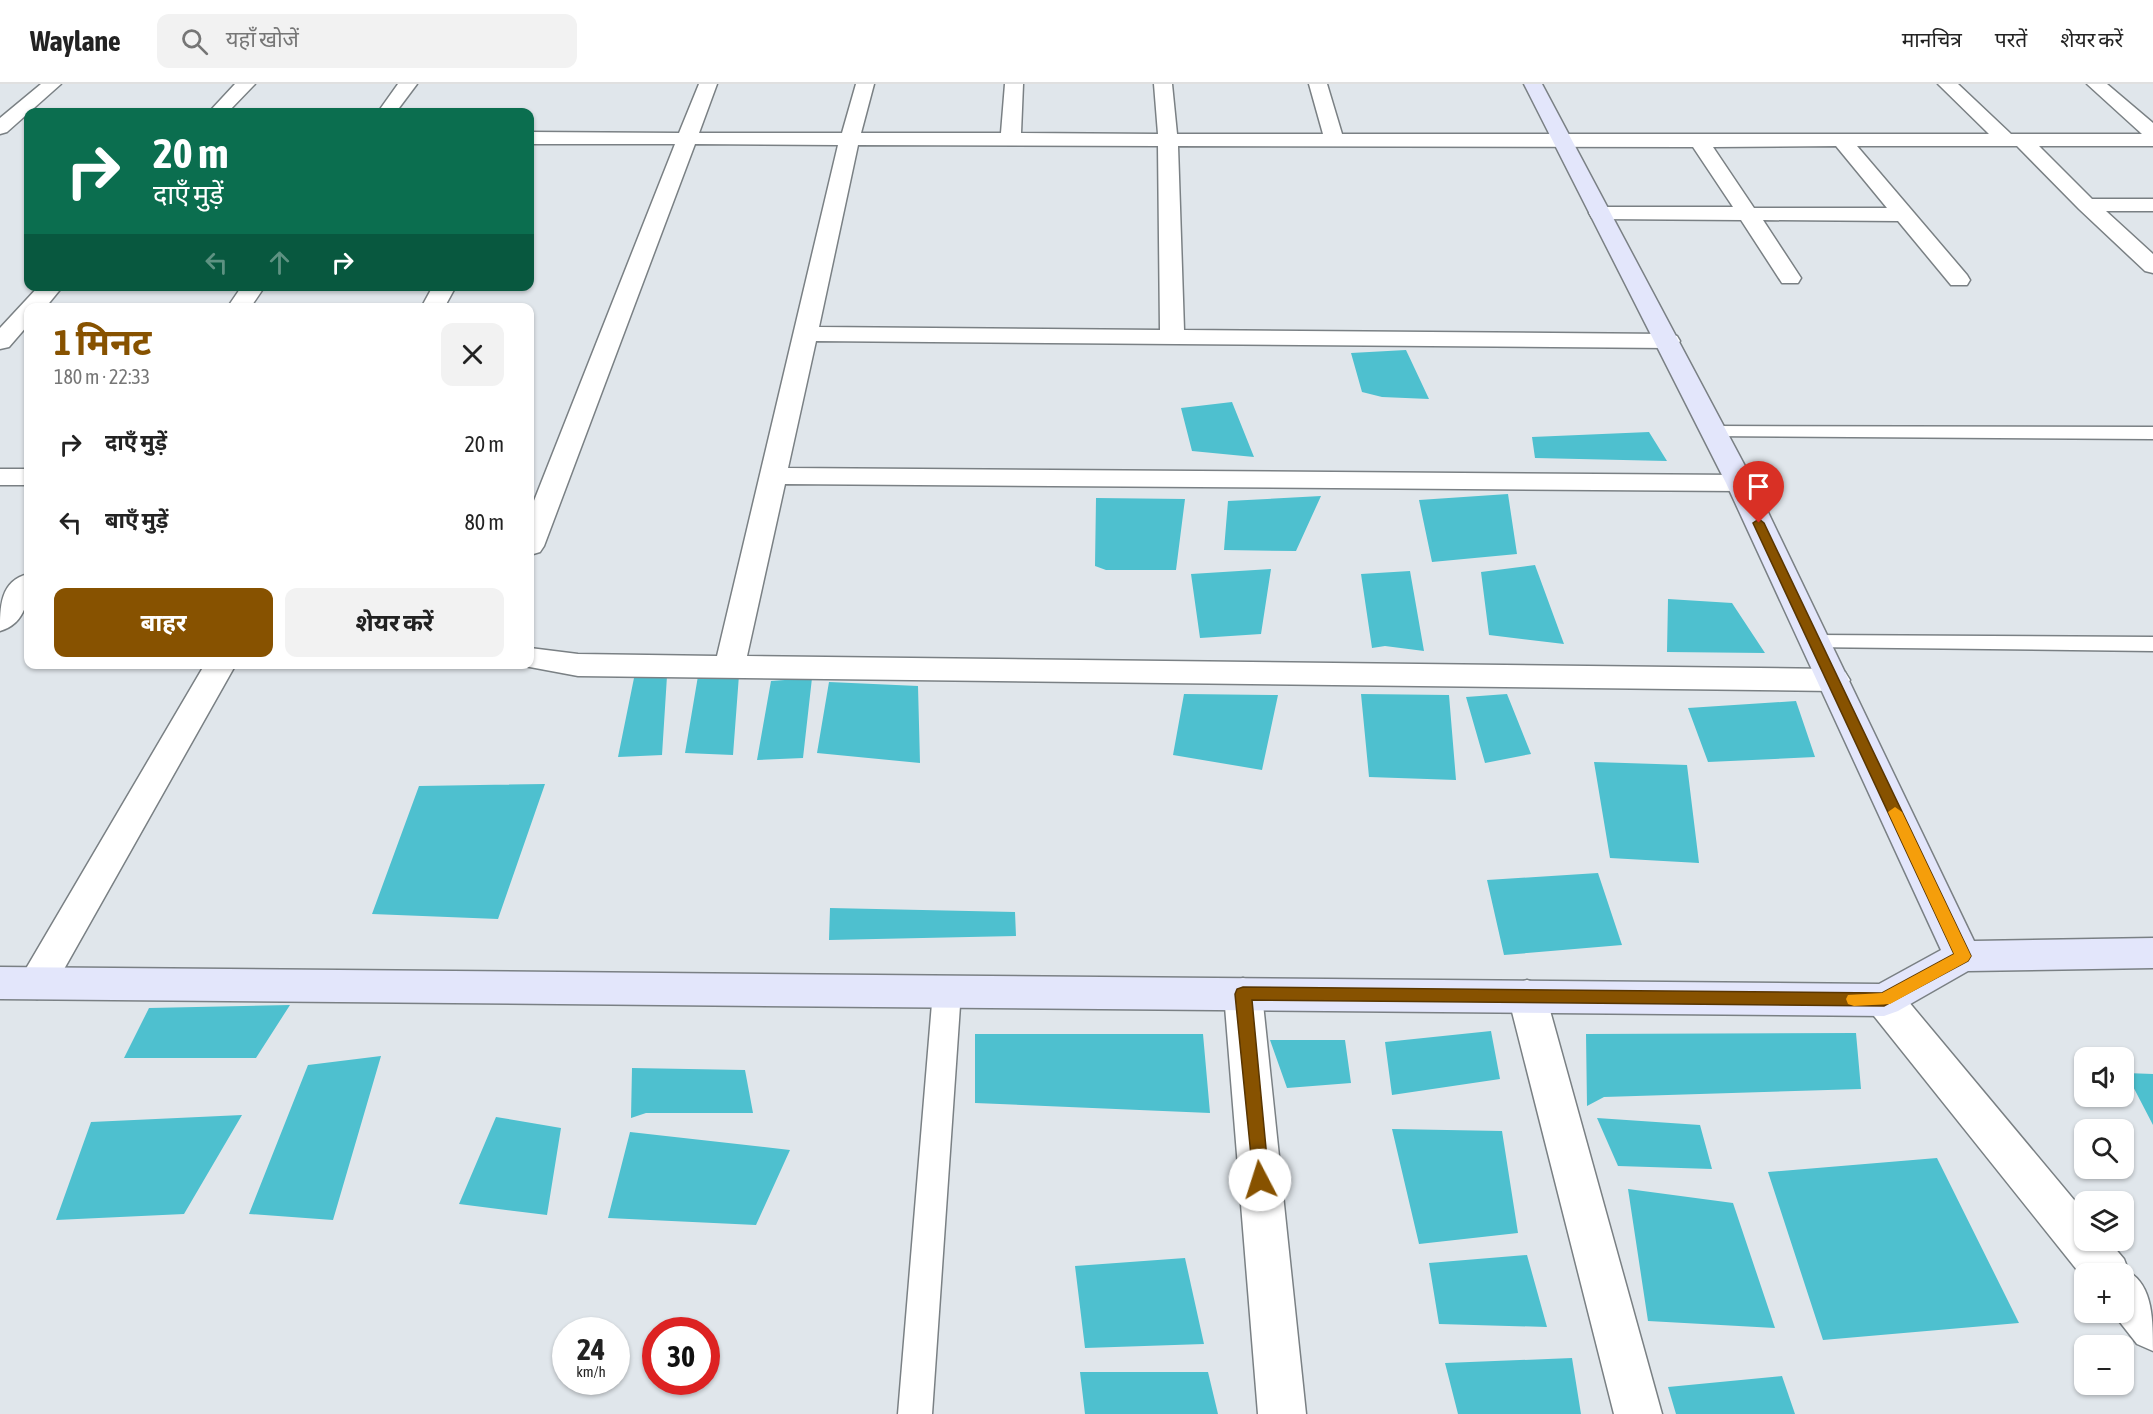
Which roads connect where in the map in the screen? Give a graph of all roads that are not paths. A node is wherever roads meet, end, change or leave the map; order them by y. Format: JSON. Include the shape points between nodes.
{"nodes":[{"id":1,"x":52,"y":84,"type":"edge"},
{"id":2,"x":246,"y":84,"type":"edge"},
{"id":3,"x":408,"y":84,"type":"edge"},
{"id":4,"x":708,"y":84,"type":"edge"},
{"id":5,"x":865,"y":84,"type":"edge"},
{"id":6,"x":1014,"y":84,"type":"edge"},
{"id":7,"x":1163,"y":84,"type":"edge"},
{"id":8,"x":1318,"y":84,"type":"edge"},
{"id":9,"x":1533,"y":84,"type":"edge"},
{"id":10,"x":1947,"y":84,"type":"edge"},
{"id":11,"x":2096,"y":84,"type":"edge"},
{"id":12,"x":222,"y":108,"type":"edge"},
{"id":13,"x":390,"y":108,"type":"edge"},
{"id":14,"x":0,"y":128,"type":"edge"},
{"id":15,"x":2153,"y":133,"type":"edge"},
{"id":16,"x":686,"y":138,"type":"junction"},
{"id":17,"x":850,"y":138,"type":"junction"},
{"id":18,"x":1011,"y":139,"type":"junction"},
{"id":19,"x":1168,"y":139,"type":"junction"},
{"id":20,"x":1334,"y":140,"type":"junction"},
{"id":21,"x":1841,"y":140,"type":"junction"},
{"id":22,"x":2014,"y":140,"type":"junction"},
{"id":23,"x":2153,"y":140,"type":"edge"},
{"id":24,"x":534,"y":141,"type":"edge"},
{"id":25,"x":1563,"y":141,"type":"junction"},
{"id":26,"x":1699,"y":141,"type":"junction"},
{"id":27,"x":2086,"y":205,"type":"junction"},
{"id":28,"x":2153,"y":205,"type":"edge"},
{"id":29,"x":1600,"y":213,"type":"junction"},
{"id":30,"x":1747,"y":213,"type":"junction"},
{"id":31,"x":1903,"y":215,"type":"junction"},
{"id":32,"x":2153,"y":266,"type":"edge"},
{"id":33,"x":1790,"y":278,"type":"dead end"},
{"id":34,"x":1959,"y":280,"type":"dead end"},
{"id":35,"x":47,"y":291,"type":"edge"},
{"id":36,"x":37,"y":303,"type":"edge"},
{"id":37,"x":24,"y":316,"type":"edge"},
{"id":38,"x":805,"y":334,"type":"junction"},
{"id":39,"x":1172,"y":337,"type":"junction"},
{"id":40,"x":1668,"y":341,"type":"junction"},
{"id":41,"x":0,"y":342,"type":"edge"},
{"id":42,"x":1714,"y":432,"type":"junction"},
{"id":43,"x":2153,"y":433,"type":"edge"},
{"id":44,"x":772,"y":476,"type":"junction"},
{"id":45,"x":0,"y":477,"type":"edge"},
{"id":46,"x":24,"y":477,"type":"edge"},
{"id":47,"x":1740,"y":483,"type":"junction"},
{"id":48,"x":534,"y":536,"type":"edge"},
{"id":49,"x":24,"y":588,"type":"edge"},
{"id":50,"x":0,"y":621,"type":"edge"},
{"id":51,"x":1815,"y":642,"type":"junction"},
{"id":52,"x":2153,"y":644,"type":"edge"},
{"id":53,"x":534,"y":659,"type":"edge"},
{"id":54,"x":730,"y":665,"type":"junction"},
{"id":55,"x":218,"y":669,"type":"edge"},
{"id":56,"x":1834,"y":680,"type":"junction"},
{"id":57,"x":2153,"y":953,"type":"edge"},
{"id":58,"x":1963,"y":956,"type":"junction"},
{"id":59,"x":0,"y":983,"type":"edge"},
{"id":60,"x":37,"y":983,"type":"junction"},
{"id":61,"x":946,"y":991,"type":"junction"},
{"id":62,"x":1243,"y":994,"type":"junction"},
{"id":63,"x":1527,"y":996,"type":"junction"},
{"id":64,"x":1884,"y":1000,"type":"junction"},
{"id":65,"x":2100,"y":1263,"type":"edge"},
{"id":66,"x":2134,"y":1304,"type":"edge"},
{"id":67,"x":2153,"y":1328,"type":"edge"},
{"id":68,"x":915,"y":1414,"type":"edge"},
{"id":69,"x":1282,"y":1414,"type":"edge"},
{"id":70,"x":1638,"y":1414,"type":"edge"}],
"edges":[{"from":1,"to":14,"type":"street"},
{"from":2,"to":12,"type":"street"},
{"from":3,"to":13,"type":"street"},
{"from":4,"to":16,"type":"street"},
{"from":5,"to":17,"type":"street"},
{"from":6,"to":18,"type":"street"},
{"from":7,"to":19,"type":"street"},
{"from":8,"to":20,"type":"street"},
{"from":9,"to":25,"type":"street"},
{"from":10,"to":22,"type":"street"},
{"from":11,"to":15,"type":"street"},
{"from":16,"to":17,"type":"street"},
{"from":16,"to":24,"type":"street"},
{"from":16,"to":48,"type":"street"},
{"from":17,"to":18,"type":"street"},
{"from":17,"to":38,"type":"street"},
{"from":18,"to":19,"type":"street"},
{"from":19,"to":20,"type":"street"},
{"from":19,"to":39,"type":"street"},
{"from":20,"to":25,"type":"street"},
{"from":21,"to":22,"type":"street"},
{"from":21,"to":26,"type":"street"},
{"from":21,"to":31,"type":"street"},
{"from":22,"to":23,"type":"street"},
{"from":22,"to":27,"type":"street"},
{"from":25,"to":26,"type":"street"},
{"from":25,"to":29,"type":"street"},
{"from":26,"to":30,"type":"street"},
{"from":27,"to":28,"type":"street"},
{"from":27,"to":32,"type":"street"},
{"from":29,"to":30,"type":"street"},
{"from":29,"to":40,"type":"street"},
{"from":30,"to":31,"type":"street"},
{"from":30,"to":33,"type":"street"},
{"from":31,"to":34,"type":"street"},
{"from":35,"to":36,"type":"street"},
{"from":37,"to":41,"type":"street"},
{"from":38,"to":39,"type":"street"},
{"from":38,"to":44,"type":"street"},
{"from":39,"to":40,"type":"street"},
{"from":40,"to":42,"type":"street"},
{"from":42,"to":43,"type":"lane"},
{"from":42,"to":47,"type":"street"},
{"from":44,"to":47,"type":"street"},
{"from":44,"to":54,"type":"street"},
{"from":45,"to":46,"type":"street"},
{"from":47,"to":51,"type":"street"},
{"from":49,"to":50,"type":"street"},
{"from":51,"to":52,"type":"lane"},
{"from":51,"to":56,"type":"street"},
{"from":53,"to":54,"type":"street","via":[[578,665]]},
{"from":54,"to":56,"type":"street"},
{"from":55,"to":60,"type":"street"},
{"from":56,"to":58,"type":"street"},
{"from":57,"to":58,"type":"street"},
{"from":58,"to":64,"type":"street"},
{"from":59,"to":60,"type":"street"},
{"from":60,"to":61,"type":"street"},
{"from":61,"to":62,"type":"street"},
{"from":61,"to":68,"type":"lane"},
{"from":62,"to":63,"type":"street"},
{"from":62,"to":69,"type":"street"},
{"from":63,"to":64,"type":"street"},
{"from":63,"to":70,"type":"street"},
{"from":64,"to":65,"type":"street"},
{"from":66,"to":67,"type":"street"}]}
